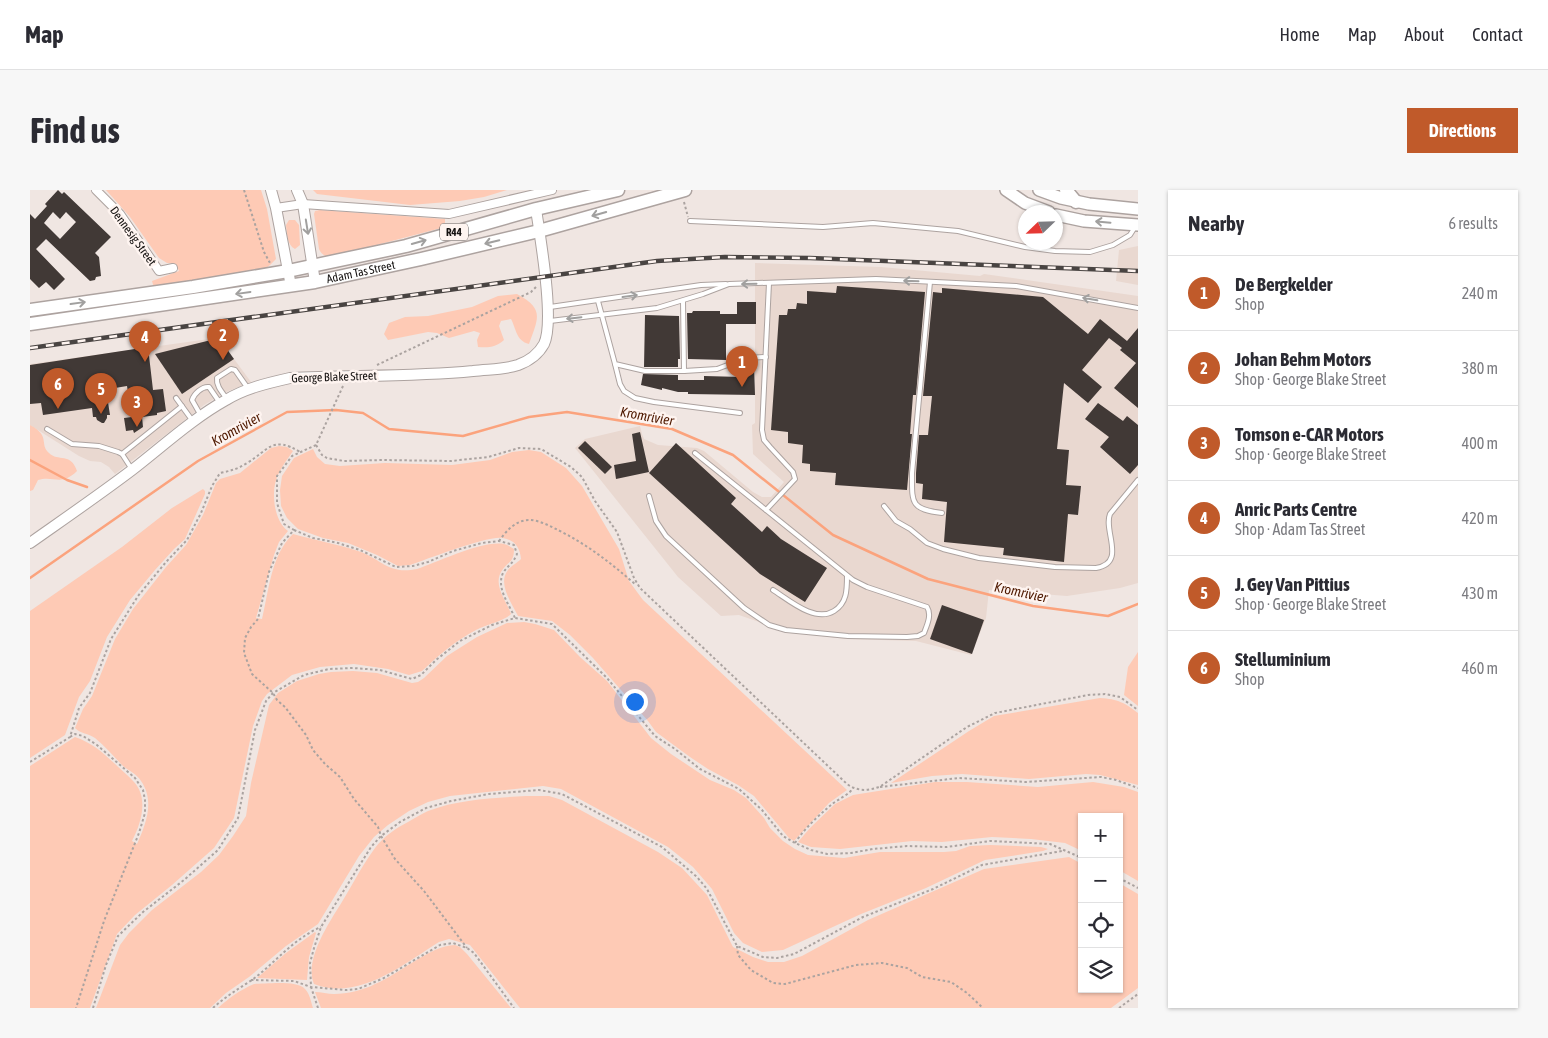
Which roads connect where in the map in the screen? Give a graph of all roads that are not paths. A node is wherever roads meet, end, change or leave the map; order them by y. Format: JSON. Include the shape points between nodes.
{"nodes":[{"id":1,"x":96,"y":190,"type":"edge"},
{"id":2,"x":271,"y":190,"type":"edge"},
{"id":3,"x":297,"y":190,"type":"edge"},
{"id":4,"x":552,"y":190,"type":"edge"},
{"id":5,"x":618,"y":190,"type":"edge"},
{"id":6,"x":1006,"y":190,"type":"edge"},
{"id":7,"x":1039,"y":190,"type":"edge"},
{"id":8,"x":1066,"y":190,"type":"edge"},
{"id":9,"x":684,"y":195,"type":"edge"},
{"id":10,"x":1076,"y":202,"type":"junction"},
{"id":11,"x":303,"y":204,"type":"junction"},
{"id":12,"x":1030,"y":205,"type":"edge"},
{"id":13,"x":276,"y":208,"type":"junction"},
{"id":14,"x":536,"y":209,"type":"junction"},
{"id":15,"x":1138,"y":209,"type":"edge"},
{"id":16,"x":1063,"y":216,"type":"edge"},
{"id":17,"x":690,"y":221,"type":"road end"},
{"id":18,"x":1138,"y":224,"type":"edge"},
{"id":19,"x":539,"y":231,"type":"junction"},
{"id":20,"x":312,"y":265,"type":"junction"},
{"id":21,"x":174,"y":268,"type":"dead end"},
{"id":22,"x":288,"y":271,"type":"junction"},
{"id":23,"x":315,"y":282,"type":"junction"},
{"id":24,"x":930,"y":282,"type":"junction"},
{"id":25,"x":729,"y":284,"type":"junction"},
{"id":26,"x":769,"y":284,"type":"junction"},
{"id":27,"x":291,"y":286,"type":"junction"},
{"id":28,"x":598,"y":300,"type":"junction"},
{"id":29,"x":683,"y":301,"type":"junction"},
{"id":30,"x":547,"y":307,"type":"junction"},
{"id":31,"x":1138,"y":308,"type":"edge"},
{"id":32,"x":30,"y":310,"type":"edge"},
{"id":33,"x":602,"y":315,"type":"junction"},
{"id":34,"x":548,"y":321,"type":"junction"},
{"id":35,"x":30,"y":324,"type":"edge"},
{"id":36,"x":766,"y":357,"type":"junction"},
{"id":37,"x":615,"y":364,"type":"junction"},
{"id":38,"x":684,"y":371,"type":"junction"},
{"id":39,"x":249,"y":389,"type":"junction"},
{"id":40,"x":176,"y":398,"type":"dead end"},
{"id":41,"x":223,"y":401,"type":"junction"},
{"id":42,"x":182,"y":406,"type":"junction"},
{"id":43,"x":740,"y":413,"type":"dead end"},
{"id":44,"x":202,"y":415,"type":"junction"},
{"id":45,"x":193,"y":422,"type":"junction"},
{"id":46,"x":47,"y":429,"type":"dead end"},
{"id":47,"x":695,"y":453,"type":"dead end"},
{"id":48,"x":122,"y":454,"type":"junction"},
{"id":49,"x":132,"y":470,"type":"junction"},
{"id":50,"x":1138,"y":480,"type":"edge"},
{"id":51,"x":649,"y":496,"type":"dead end"},
{"id":52,"x":884,"y":506,"type":"dead end"},
{"id":53,"x":766,"y":510,"type":"junction"},
{"id":54,"x":942,"y":513,"type":"dead end"},
{"id":55,"x":30,"y":543,"type":"edge"},
{"id":56,"x":847,"y":576,"type":"junction"},
{"id":57,"x":773,"y":590,"type":"dead end"}],
"edges":[{"from":1,"to":21,"type":"street","name":"Dennesig Street","via":[[120,214],[159,271]]},
{"from":2,"to":13,"type":"street"},
{"from":3,"to":11,"type":"street"},
{"from":4,"to":11,"type":"street","via":[[449,214]]},
{"from":5,"to":14,"type":"main road","name":"Adam Tas Street","number":"R44"},
{"from":6,"to":12,"type":"main road"},
{"from":7,"to":10,"type":"main road"},
{"from":8,"to":10,"type":"main road"},
{"from":9,"to":19,"type":"main road","name":"Adam Tas Street","number":"R44","one_way":true},
{"from":10,"to":15,"type":"main road"},
{"from":11,"to":13,"type":"street"},
{"from":11,"to":20,"type":"street","one_way":true},
{"from":13,"to":22,"type":"street"},
{"from":14,"to":19,"type":"street","name":"George Blake Street"},
{"from":20,"to":14,"type":"main road","name":"Adam Tas Street","number":"R44","one_way":true,"via":[[406,246]]},
{"from":18,"to":16,"type":"main road","one_way":true},
{"from":17,"to":18,"type":"lane","via":[[823,227],[873,223],[958,230],[1025,247],[1090,252],[1113,245],[1130,235]]},
{"from":19,"to":23,"type":"main road","name":"Adam Tas Street","number":"R44","one_way":true},
{"from":19,"to":30,"type":"street","name":"George Blake Street"},
{"from":20,"to":22,"type":"main road","name":"Adam Tas Street","number":"R44"},
{"from":20,"to":23,"type":"street"},
{"from":22,"to":27,"type":"street"},
{"from":32,"to":22,"type":"main road","name":"Adam Tas Street","number":"R44","one_way":true},
{"from":23,"to":27,"type":"main road","name":"Adam Tas Street","number":"R44"},
{"from":24,"to":26,"type":"lane","one_way":true,"via":[[876,279]]},
{"from":31,"to":24,"type":"lane","one_way":true,"via":[[1016,286]]},
{"from":24,"to":54,"type":"lane","via":[[912,491],[913,500],[920,508]]},
{"from":26,"to":25,"type":"lane","one_way":true},
{"from":28,"to":25,"type":"lane","one_way":true},
{"from":25,"to":29,"type":"lane"},
{"from":26,"to":36,"type":"lane"},
{"from":27,"to":35,"type":"main road","name":"Adam Tas Street","number":"R44","one_way":true},
{"from":28,"to":30,"type":"lane"},
{"from":28,"to":33,"type":"lane"},
{"from":29,"to":33,"type":"lane"},
{"from":29,"to":38,"type":"lane"},
{"from":30,"to":34,"type":"street","name":"George Blake Street"},
{"from":33,"to":34,"type":"lane","one_way":true},
{"from":33,"to":37,"type":"lane"},
{"from":34,"to":39,"type":"street","name":"George Blake Street","via":[[544,344],[531,359],[516,366],[453,373],[290,378]]},
{"from":36,"to":38,"type":"lane","via":[[746,358],[717,369]]},
{"from":36,"to":53,"type":"lane","via":[[764,440],[793,472],[795,479]]},
{"from":37,"to":38,"type":"lane","via":[[645,371]]},
{"from":37,"to":43,"type":"lane","via":[[624,391],[635,398]]},
{"from":39,"to":41,"type":"street","name":"George Blake Street"},
{"from":39,"to":41,"type":"lane","via":[[231,369],[217,381]]},
{"from":40,"to":42,"type":"lane"},
{"from":41,"to":44,"type":"street","name":"George Blake Street"},
{"from":41,"to":44,"type":"lane","via":[[206,386],[193,395],[192,400]]},
{"from":42,"to":45,"type":"lane"},
{"from":42,"to":48,"type":"lane"},
{"from":44,"to":45,"type":"street","name":"George Blake Street"},
{"from":45,"to":49,"type":"street","name":"George Blake Street"},
{"from":46,"to":48,"type":"lane","via":[[72,444],[99,446]]},
{"from":47,"to":53,"type":"lane"},
{"from":48,"to":49,"type":"lane"},
{"from":49,"to":55,"type":"street","name":"George Blake Street"},
{"from":50,"to":52,"type":"lane","via":[[1110,514],[1112,556],[1106,564],[1096,568],[988,559],[943,549],[927,543],[896,521]]},
{"from":51,"to":56,"type":"lane","via":[[656,521],[666,536],[744,608],[769,625],[786,630],[848,636],[907,637],[924,633],[930,617],[927,607],[867,587]]},
{"from":53,"to":56,"type":"lane"},
{"from":56,"to":57,"type":"lane","via":[[846,598],[836,610],[824,614],[806,610]]}]}
